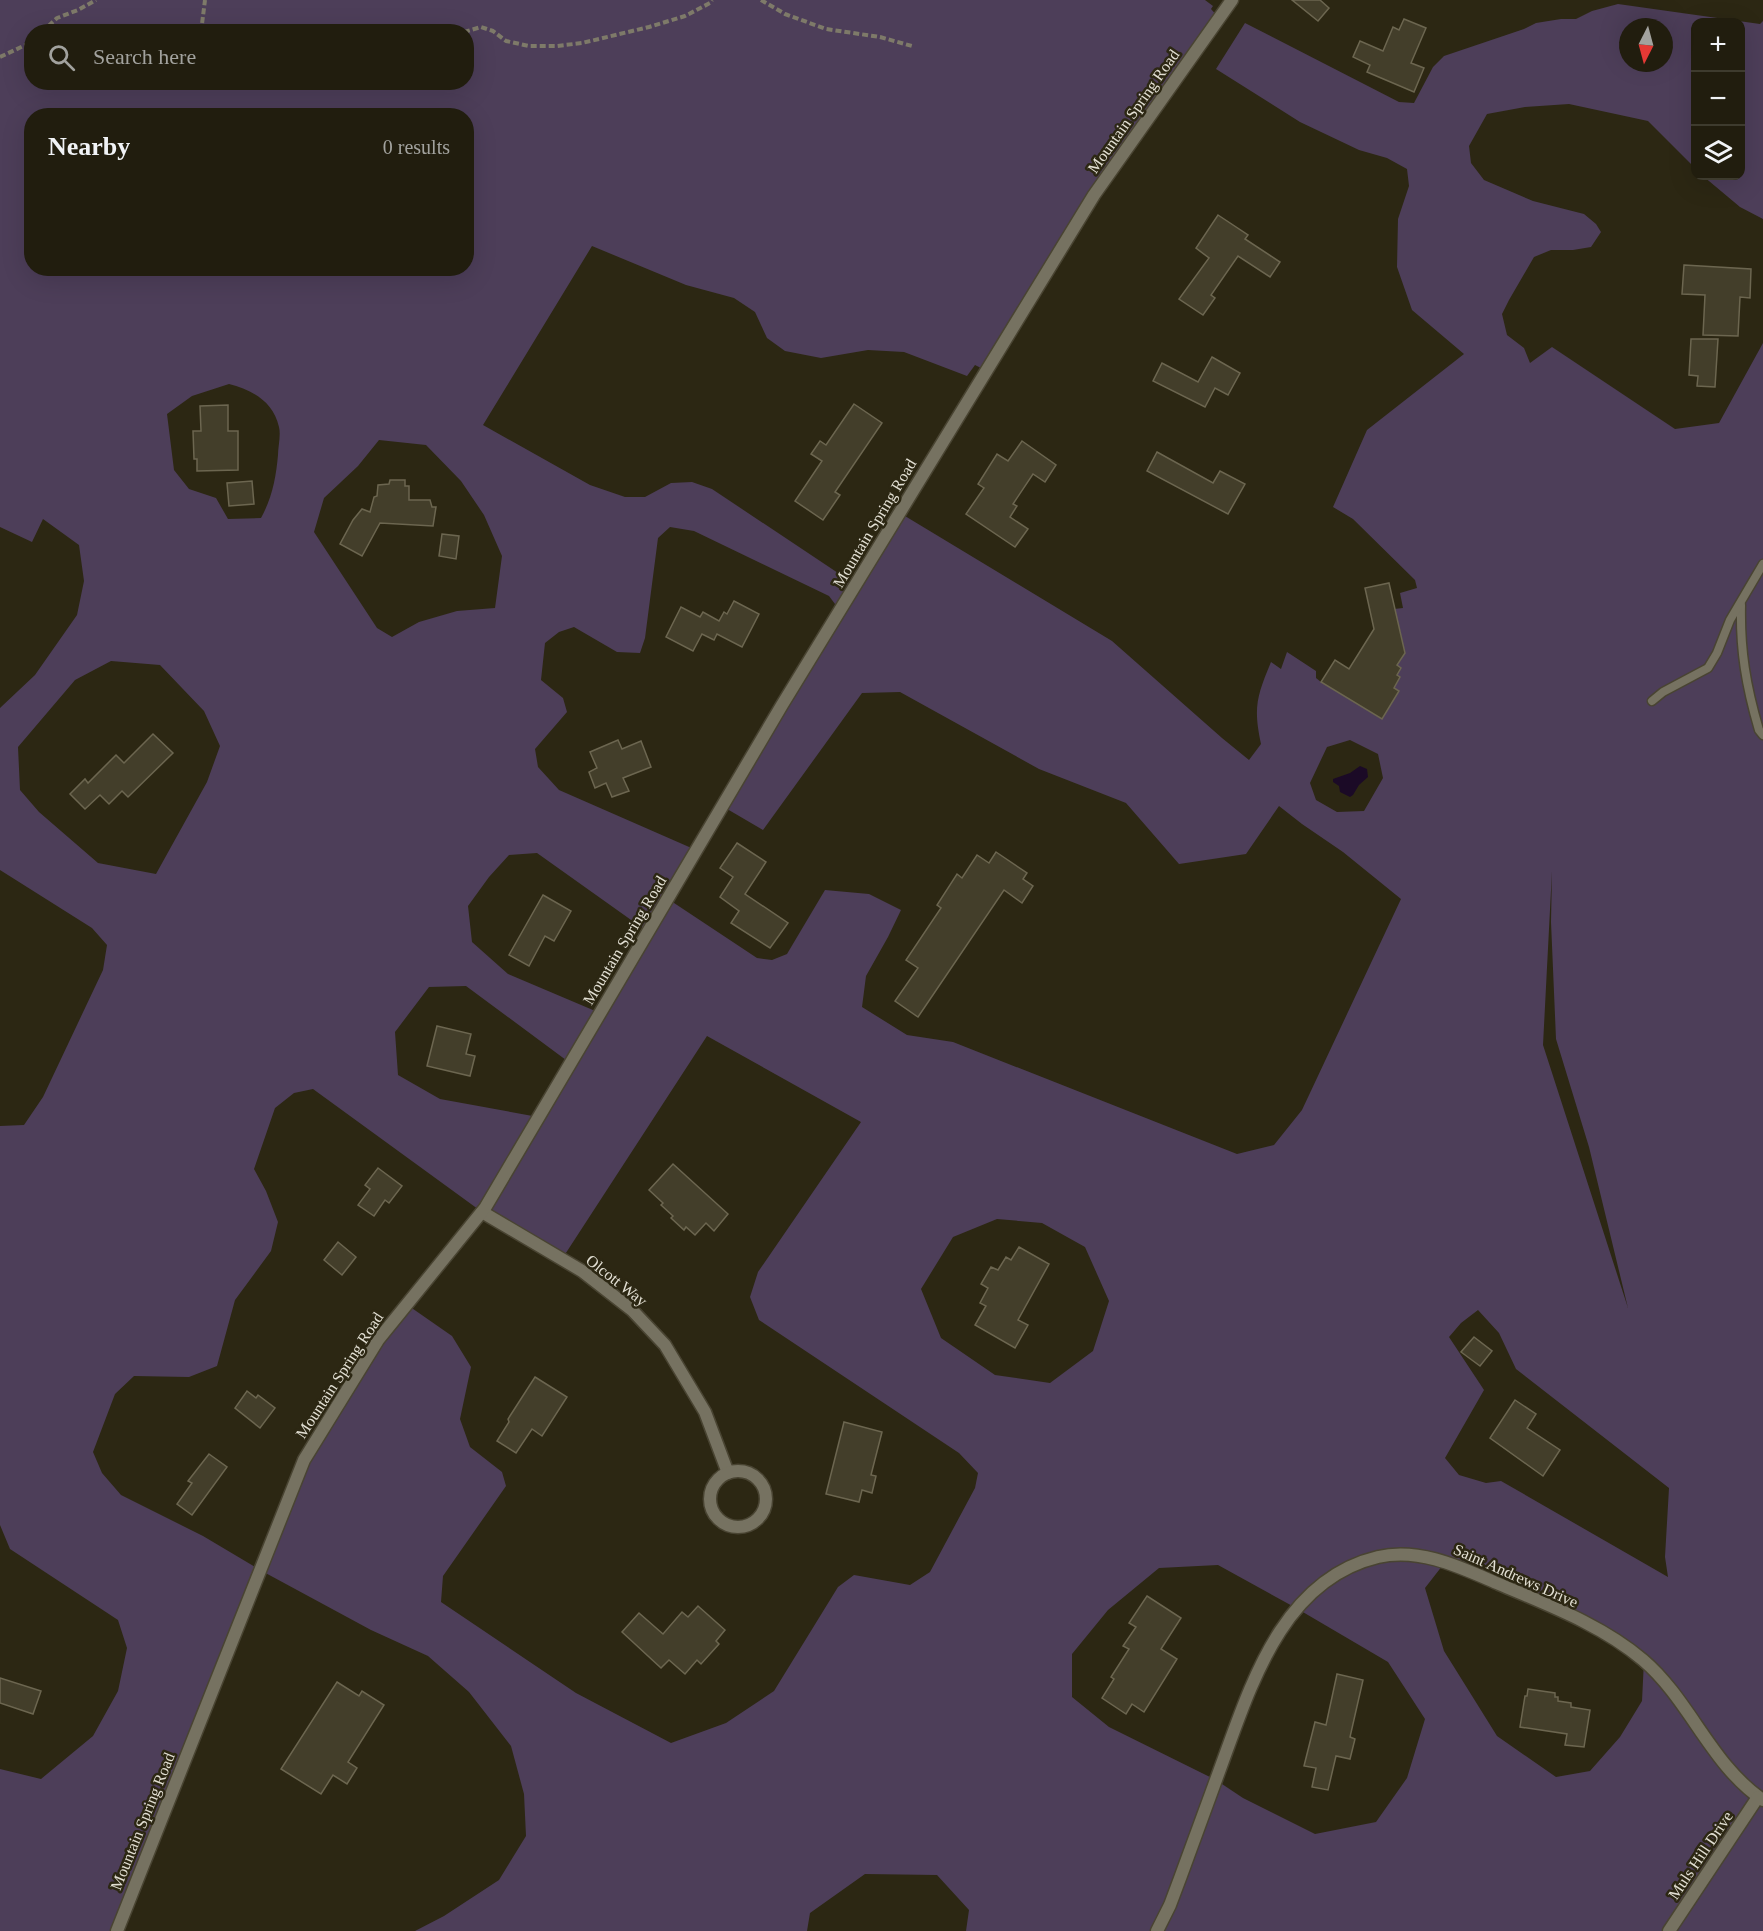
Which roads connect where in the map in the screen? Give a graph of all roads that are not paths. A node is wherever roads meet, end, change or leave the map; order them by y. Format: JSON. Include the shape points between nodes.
{"nodes":[{"id":1,"x":1232,"y":0,"type":"edge"},
{"id":2,"x":1763,"y":564,"type":"edge"},
{"id":3,"x":1741,"y":601,"type":"junction"},
{"id":4,"x":1652,"y":701,"type":"dead end"},
{"id":5,"x":1763,"y":735,"type":"edge"},
{"id":6,"x":482,"y":1212,"type":"junction"},
{"id":7,"x":728,"y":1473,"type":"junction"},
{"id":8,"x":1761,"y":1798,"type":"edge"},
{"id":9,"x":117,"y":1931,"type":"edge"},
{"id":10,"x":1157,"y":1931,"type":"edge"},
{"id":11,"x":1669,"y":1931,"type":"edge"}],
"edges":[{"from":1,"to":6,"type":"street","name":"Mountain Spring Road","via":[[1094,195],[782,705]]},
{"from":2,"to":3,"type":"lane"},
{"from":3,"to":4,"type":"lane","via":[[1708,668]]},
{"from":3,"to":5,"type":"lane","via":[[1740,640],[1749,695]]},
{"from":6,"to":7,"type":"street","name":"Olcott Way","via":[[582,1271],[632,1310],[665,1346],[705,1412]]},
{"from":6,"to":9,"type":"street","name":"Mountain Spring Road","via":[[378,1340],[304,1460]]},
{"from":7,"to":7,"type":"street","via":[[751,1474],[765,1492],[763,1512],[748,1525],[729,1526],[711,1510],[713,1486]]},
{"from":8,"to":10,"type":"street","name":"Saint Andrews Drive","via":[[1728,1769],[1667,1683],[1616,1639],[1446,1561],[1407,1555],[1379,1557],[1351,1566],[1323,1584],[1296,1608],[1276,1636],[1253,1679]]},
{"from":8,"to":11,"type":"street","name":"Muls Hill Drive"}]}
